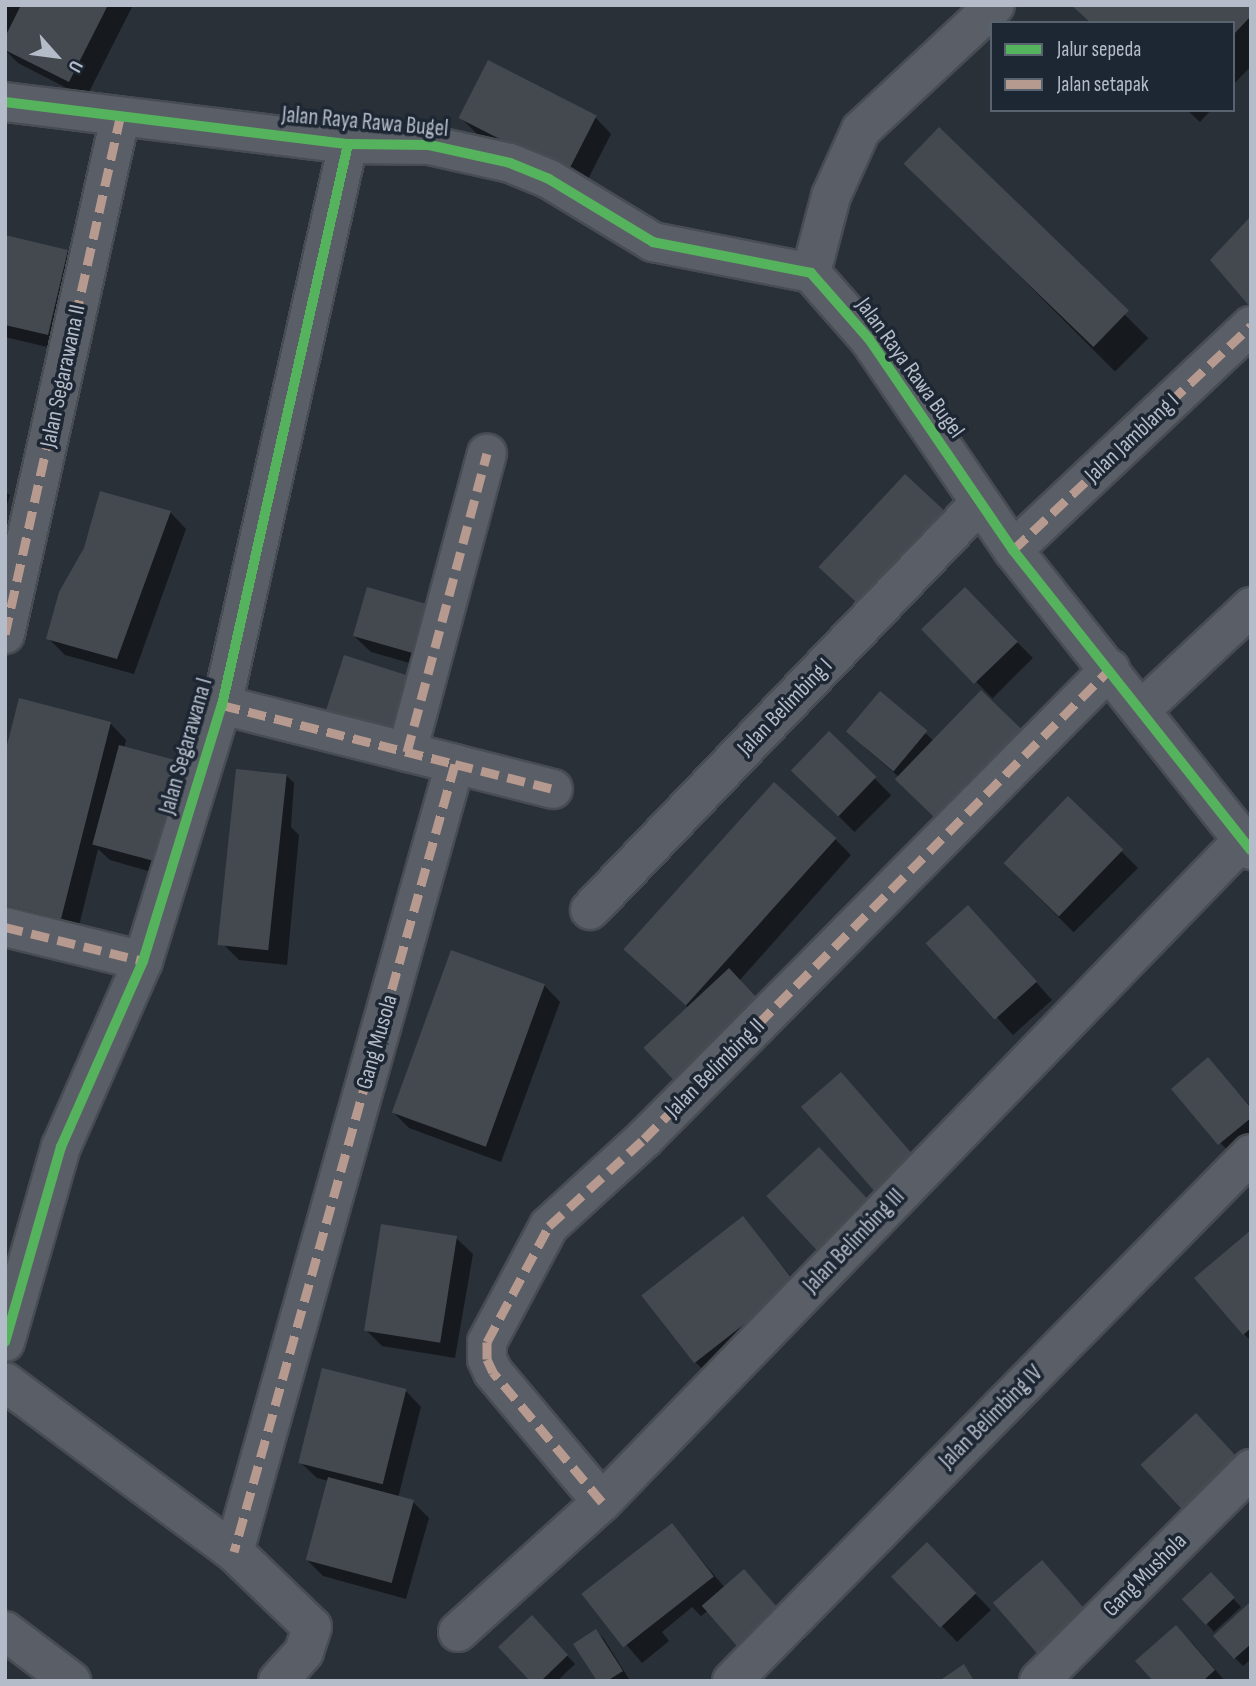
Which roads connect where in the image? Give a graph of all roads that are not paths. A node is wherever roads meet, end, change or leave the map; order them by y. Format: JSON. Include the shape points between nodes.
{"nodes":[{"id":1,"x":995,"y":5,"type":"edge"},
{"id":2,"x":5,"y":102,"type":"edge"},
{"id":3,"x":120,"y":118,"type":"junction"},
{"id":4,"x":348,"y":144,"type":"junction"},
{"id":5,"x":811,"y":273,"type":"junction"},
{"id":6,"x":1251,"y":326,"type":"edge"},
{"id":7,"x":486,"y":453,"type":"dead end"},
{"id":8,"x":980,"y":503,"type":"junction"},
{"id":9,"x":1013,"y":550,"type":"junction"},
{"id":10,"x":1251,"y":607,"type":"edge"},
{"id":11,"x":5,"y":635,"type":"edge"},
{"id":12,"x":1110,"y":669,"type":"junction"},
{"id":13,"x":222,"y":705,"type":"junction"},
{"id":14,"x":1141,"y":710,"type":"junction"},
{"id":15,"x":407,"y":752,"type":"junction"},
{"id":16,"x":455,"y":764,"type":"junction"},
{"id":17,"x":552,"y":789,"type":"dead end"},
{"id":18,"x":1246,"y":846,"type":"edge"},
{"id":19,"x":590,"y":910,"type":"dead end"},
{"id":20,"x":5,"y":927,"type":"edge"},
{"id":21,"x":143,"y":961,"type":"junction"},
{"id":22,"x":1251,"y":1154,"type":"edge"},
{"id":23,"x":5,"y":1342,"type":"edge"},
{"id":24,"x":5,"y":1382,"type":"edge"},
{"id":25,"x":1251,"y":1469,"type":"edge"},
{"id":26,"x":602,"y":1502,"type":"junction"},
{"id":27,"x":234,"y":1552,"type":"junction"},
{"id":28,"x":5,"y":1631,"type":"edge"},
{"id":29,"x":458,"y":1632,"type":"dead end"},
{"id":30,"x":71,"y":1681,"type":"edge"},
{"id":31,"x":278,"y":1681,"type":"edge"},
{"id":32,"x":732,"y":1681,"type":"edge"},
{"id":33,"x":1039,"y":1681,"type":"edge"}],
"edges":[{"from":1,"to":5,"type":"street","via":[[861,130],[831,196]]},
{"from":2,"to":3,"type":"street","name":"Jalan Raya Rawa Bugel"},
{"from":3,"to":4,"type":"street","name":"Jalan Raya Rawa Bugel"},
{"from":3,"to":11,"type":"street","name":"Jalan Segarawana II"},
{"from":4,"to":5,"type":"street","name":"Jalan Raya Rawa Bugel","via":[[429,145],[510,163],[549,180],[653,242]]},
{"from":4,"to":13,"type":"street","name":"Jalan Segarawana I"},
{"from":5,"to":8,"type":"street","name":"Jalan Raya Rawa Bugel","via":[[870,339]]},
{"from":6,"to":9,"type":"street","name":"Jalan Jamblang I"},
{"from":7,"to":15,"type":"street"},
{"from":8,"to":9,"type":"street","name":"Jalan Raya Rawa Bugel"},
{"from":8,"to":19,"type":"street","name":"Jalan Belimbing I"},
{"from":9,"to":12,"type":"street","name":"Jalan Raya Rawa Bugel"},
{"from":10,"to":14,"type":"street"},
{"from":12,"to":14,"type":"street","name":"Jalan Raya Rawa Bugel"},
{"from":12,"to":26,"type":"street","name":"Jalan Belimbing II","via":[[644,1139],[549,1226],[487,1342],[487,1359]]},
{"from":13,"to":15,"type":"street"},
{"from":13,"to":21,"type":"street","name":"Jalan Segarawana I"},
{"from":14,"to":18,"type":"street","name":"Jalan Raya Rawa Bugel"},
{"from":15,"to":16,"type":"street"},
{"from":16,"to":17,"type":"street"},
{"from":16,"to":27,"type":"street","name":"Gang Musola"},
{"from":18,"to":26,"type":"street","name":"Jalan Belimbing III"},
{"from":20,"to":21,"type":"street"},
{"from":21,"to":23,"type":"street","name":"Jalan Segarawana I","via":[[61,1147]]},
{"from":22,"to":32,"type":"street","name":"Jalan Belimbing IV"},
{"from":24,"to":27,"type":"street"},
{"from":25,"to":33,"type":"street","name":"Gang Mushola"},
{"from":26,"to":29,"type":"street","name":"Jalan Belimbing III"},
{"from":27,"to":31,"type":"street","via":[[312,1627],[304,1652]]},
{"from":28,"to":30,"type":"street"}]}
